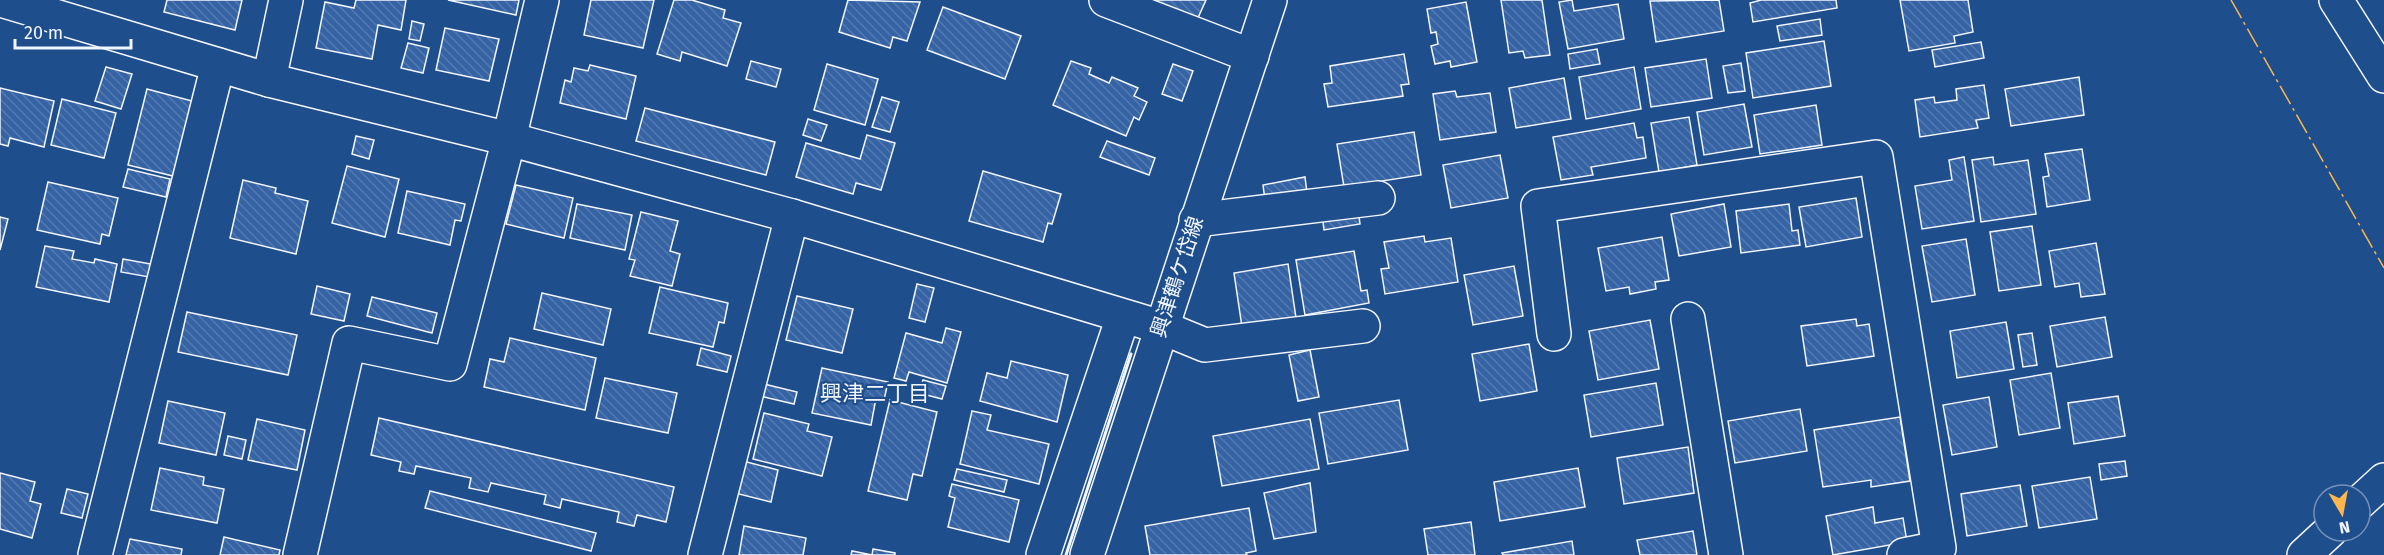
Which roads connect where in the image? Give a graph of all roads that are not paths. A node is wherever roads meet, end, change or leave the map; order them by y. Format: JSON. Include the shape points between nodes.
{"nodes":[{"id":1,"x":286,"y":0,"type":"edge"},
{"id":2,"x":542,"y":0,"type":"edge"},
{"id":3,"x":1106,"y":0,"type":"edge"},
{"id":4,"x":1270,"y":0,"type":"edge"},
{"id":5,"x":2336,"y":0,"type":"edge"},
{"id":6,"x":22,"y":3,"type":"edge"},
{"id":7,"x":1252,"y":56,"type":"junction"},
{"id":8,"x":218,"y":65,"type":"junction"},
{"id":9,"x":2384,"y":76,"type":"edge"},
{"id":10,"x":269,"y":80,"type":"junction"},
{"id":11,"x":509,"y":139,"type":"junction"},
{"id":12,"x":1378,"y":198,"type":"dead end"},
{"id":13,"x":792,"y":216,"type":"junction"},
{"id":14,"x":1196,"y":220,"type":"junction"},
{"id":15,"x":1123,"y":317,"type":"junction"},
{"id":16,"x":1688,"y":319,"type":"dead end"},
{"id":17,"x":1363,"y":326,"type":"dead end"},
{"id":18,"x":1161,"y":327,"type":"junction"},
{"id":19,"x":1554,"y":334,"type":"dead end"},
{"id":20,"x":2384,"y":480,"type":"edge"},
{"id":21,"x":2372,"y":491,"type":"edge"},
{"id":22,"x":2317,"y":543,"type":"edge"},
{"id":23,"x":95,"y":555,"type":"edge"},
{"id":24,"x":300,"y":555,"type":"edge"},
{"id":25,"x":705,"y":555,"type":"edge"},
{"id":26,"x":1043,"y":555,"type":"edge"},
{"id":27,"x":1087,"y":555,"type":"edge"},
{"id":28,"x":1726,"y":555,"type":"edge"},
{"id":29,"x":1904,"y":555,"type":"edge"},
{"id":30,"x":2304,"y":555,"type":"edge"}],
"edges":[{"from":1,"to":10,"type":"street"},
{"from":2,"to":11,"type":"street"},
{"from":3,"to":7,"type":"street"},
{"from":4,"to":7,"type":"street","name":"興津鶴ケ岱線"},
{"from":5,"to":9,"type":"street"},
{"from":6,"to":8,"type":"street"},
{"from":7,"to":14,"type":"street","name":"興津鶴ケ岱線"},
{"from":8,"to":10,"type":"street"},
{"from":8,"to":23,"type":"street"},
{"from":10,"to":11,"type":"street"},
{"from":11,"to":13,"type":"street"},
{"from":11,"to":24,"type":"street","via":[[450,364],[349,343]]},
{"from":12,"to":14,"type":"street"},
{"from":13,"to":15,"type":"street"},
{"from":13,"to":25,"type":"street"},
{"from":14,"to":18,"type":"street","name":"興津鶴ケ岱線"},
{"from":15,"to":18,"type":"street"},
{"from":15,"to":26,"type":"street"},
{"from":16,"to":28,"type":"street"},
{"from":17,"to":18,"type":"street","via":[[1205,345]]},
{"from":18,"to":27,"type":"street","name":"興津鶴ケ岱線"},
{"from":19,"to":29,"type":"street","via":[[1538,206],[1876,157],[1939,548]]},
{"from":20,"to":21,"type":"street"},
{"from":22,"to":30,"type":"street"}]}
